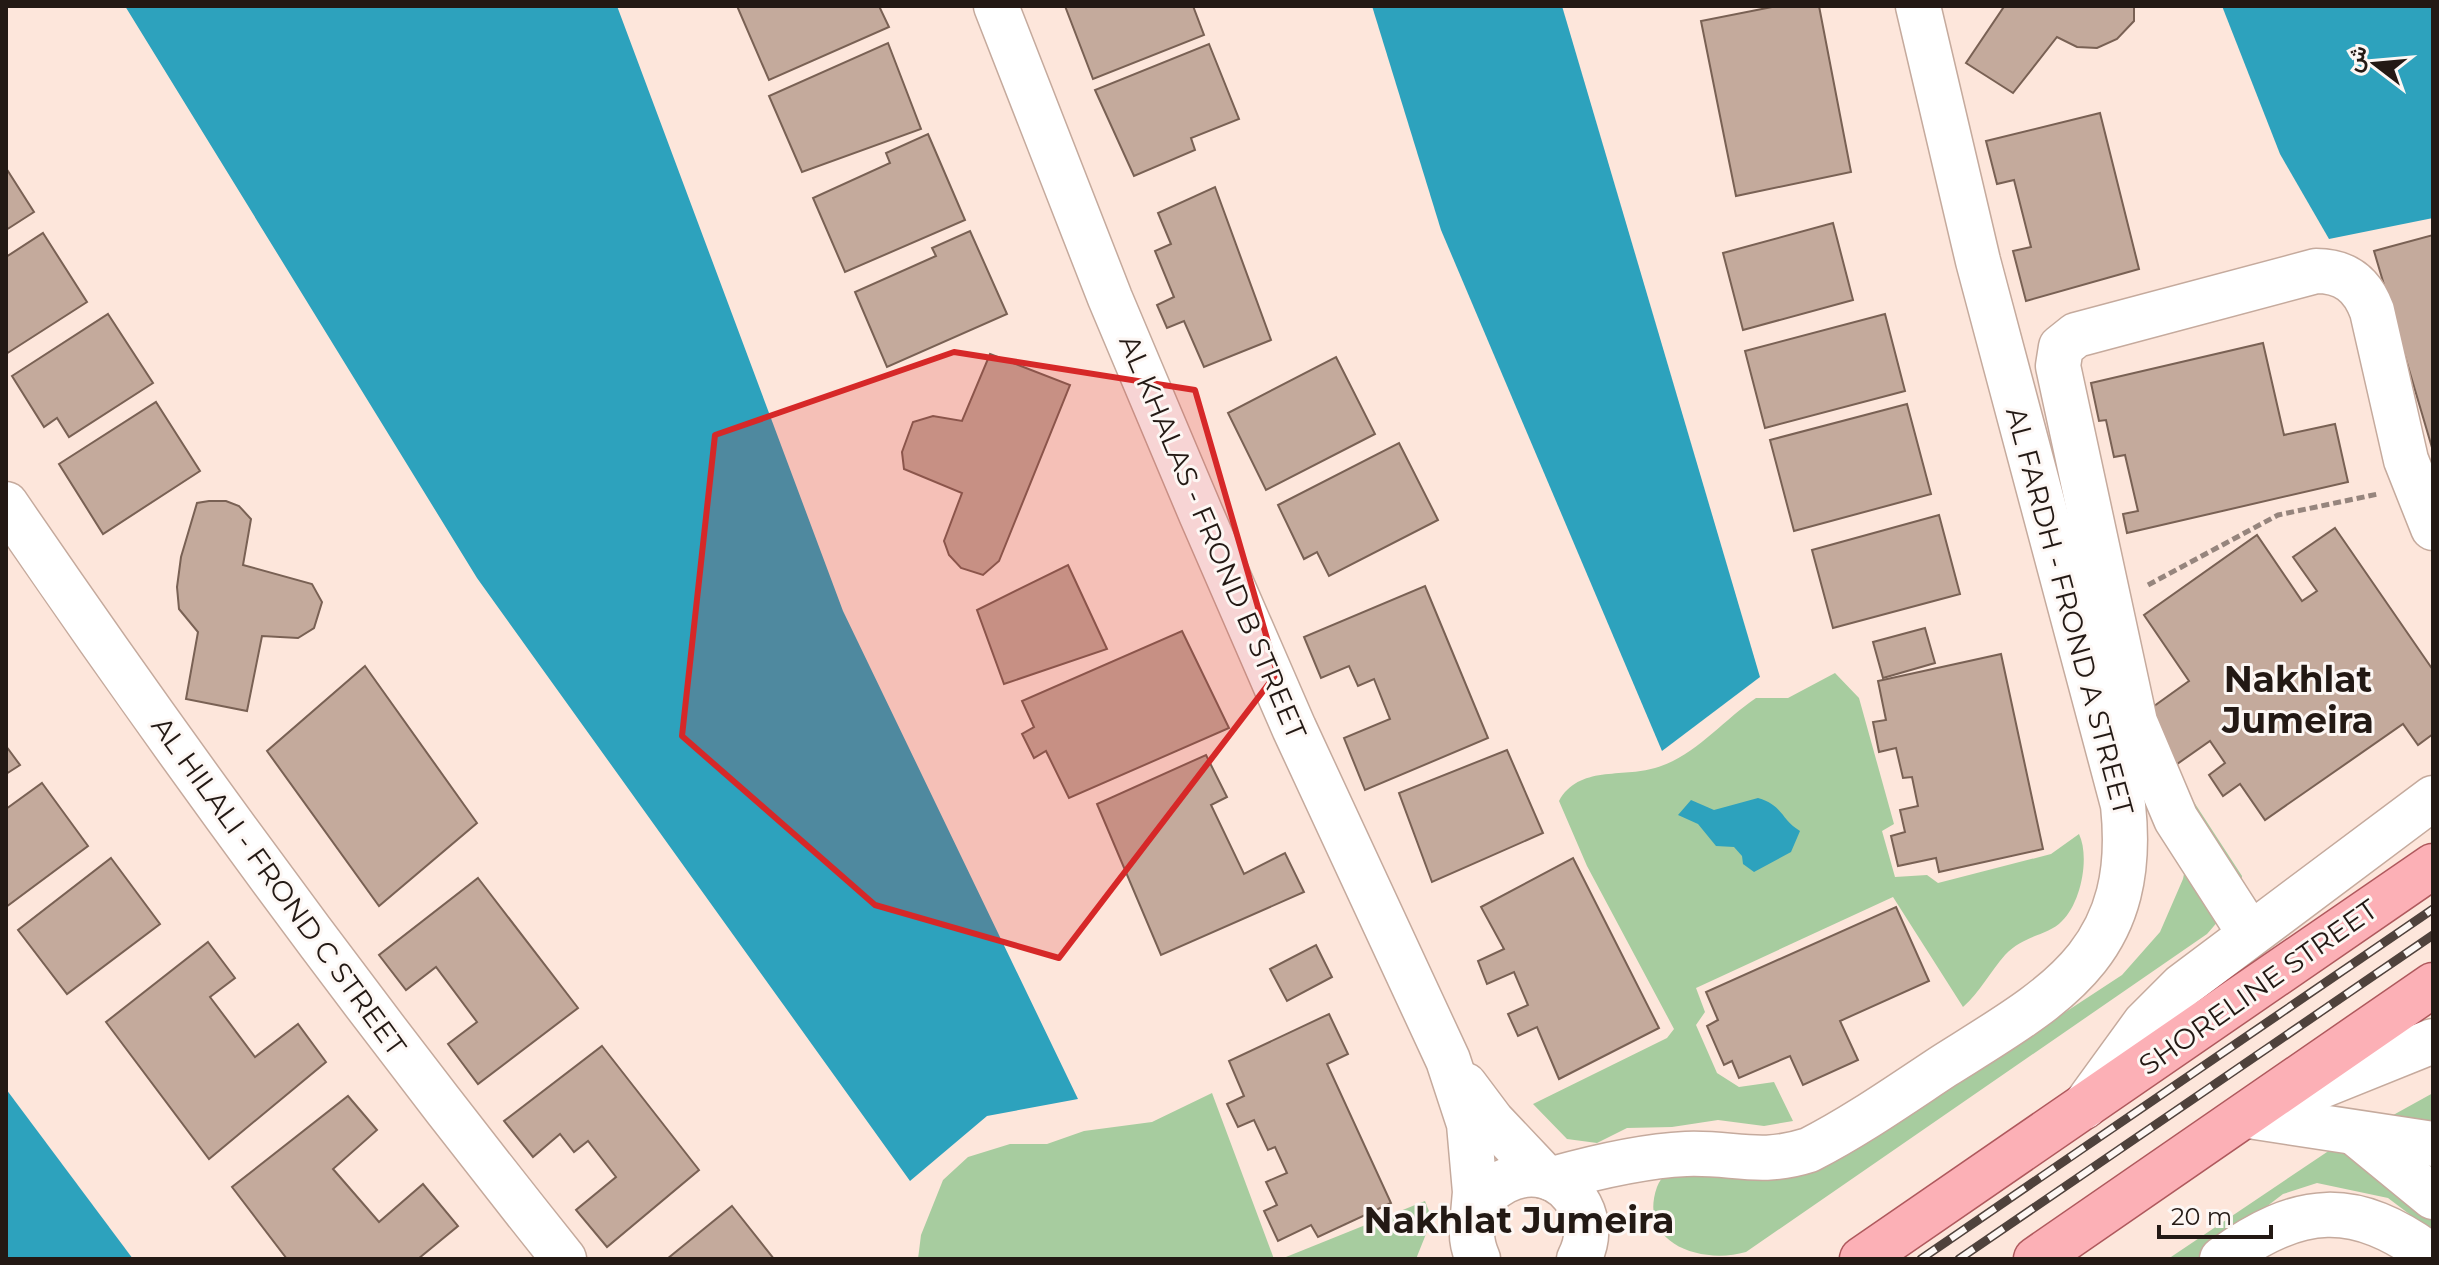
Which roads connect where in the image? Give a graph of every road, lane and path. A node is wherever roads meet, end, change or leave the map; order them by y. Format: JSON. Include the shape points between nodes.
{"nodes":[{"id":1,"x":996,"y":6,"type":"edge"},
{"id":2,"x":1918,"y":6,"type":"edge"},
{"id":3,"x":2416,"y":487,"type":"junction"},
{"id":4,"x":6,"y":504,"type":"edge"},
{"id":5,"x":2433,"y":528,"type":"edge"},
{"id":6,"x":2109,"y":608,"type":"junction"},
{"id":7,"x":2433,"y":798,"type":"edge"},
{"id":8,"x":2433,"y":866,"type":"edge"},
{"id":9,"x":2250,"y":934,"type":"junction"},
{"id":10,"x":2433,"y":985,"type":"edge"},
{"id":11,"x":2433,"y":1041,"type":"edge"},
{"id":12,"x":1448,"y":1060,"type":"junction"},
{"id":13,"x":2083,"y":1107,"type":"junction"},
{"id":14,"x":2247,"y":1115,"type":"junction"},
{"id":15,"x":2353,"y":1132,"type":"junction"},
{"id":16,"x":2433,"y":1144,"type":"edge"},
{"id":17,"x":1650,"y":1160,"type":"junction"},
{"id":18,"x":1548,"y":1178,"type":"junction"},
{"id":19,"x":2433,"y":1197,"type":"edge"},
{"id":20,"x":1473,"y":1247,"type":"edge"},
{"id":21,"x":1586,"y":1249,"type":"edge"},
{"id":22,"x":2433,"y":1257,"type":"edge"},
{"id":23,"x":564,"y":1259,"type":"edge"},
{"id":24,"x":1862,"y":1259,"type":"edge"},
{"id":25,"x":2036,"y":1259,"type":"edge"},
{"id":26,"x":2222,"y":1259,"type":"edge"}],
"edges":[{"from":1,"to":12,"type":"street","name":"AL KHALAS - FROND B STREET","via":[[1201,514]]},
{"from":2,"to":17,"type":"street","name":"AL FARDH - FROND A STREET","via":[[1978,261],[2123,805],[2126,848],[2117,903],[2087,961],[2039,1006],[1828,1140],[1766,1160],[1704,1154]]},
{"from":3,"to":5,"type":"street"},
{"from":3,"to":6,"type":"path","via":[[2278,515]]},
{"from":3,"to":6,"type":"street","via":[[2372,311],[2366,295],[2343,275],[2316,271],[2076,335],[2061,347],[2058,366]]},
{"from":4,"to":23,"type":"street","name":"AL HILALI - FROND C STREET","via":[[266,874]]},
{"from":6,"to":9,"type":"street","via":[[2135,722],[2155,775],[2202,864]]},
{"from":7,"to":9,"type":"street"},
{"from":8,"to":13,"type":"main road","name":"SHORELINE STREET"},
{"from":9,"to":13,"type":"street","via":[[2182,986],[2145,1023]]},
{"from":10,"to":14,"type":"main road"},
{"from":11,"to":14,"type":"street"},
{"from":12,"to":18,"type":"street","name":"AL KHALAS - FROND B STREET","via":[[1492,1121]]},
{"from":12,"to":20,"type":"street","name":"AL KHALAS - FROND B STREET","via":[[1469,1124]]},
{"from":13,"to":24,"type":"main road","name":"SHORELINE STREET"},
{"from":14,"to":15,"type":"street"},
{"from":14,"to":25,"type":"main road"},
{"from":15,"to":16,"type":"street"},
{"from":15,"to":19,"type":"street"},
{"from":17,"to":18,"type":"street","name":"AL FARDH - FROND A STREET"},
{"from":17,"to":21,"type":"street","name":"AL FARDH - FROND A STREET","via":[[1611,1188]]},
{"from":18,"to":20,"type":"street","name":"AL FARDH - FROND A STREET","via":[[1505,1179],[1489,1191],[1478,1207]]},
{"from":18,"to":21,"type":"street","name":"AL KHALAS - FROND B STREET","via":[[1577,1200]]},
{"from":22,"to":26,"type":"street","via":[[2395,1231],[2339,1215],[2281,1223]]}]}
